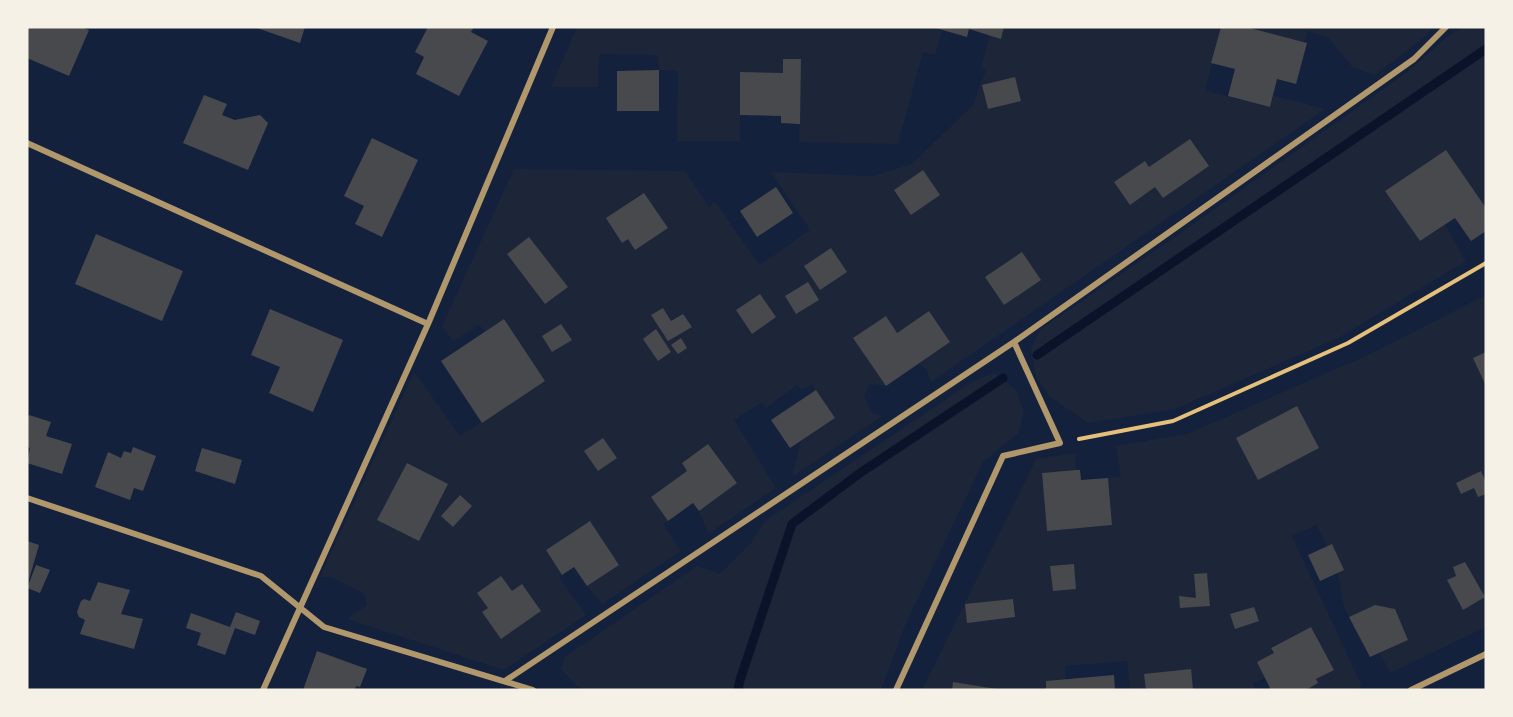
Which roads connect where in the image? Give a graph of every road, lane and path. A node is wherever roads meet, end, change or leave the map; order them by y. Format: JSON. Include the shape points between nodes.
{"nodes":[{"id":1,"x":553,"y":27,"type":"edge"},
{"id":2,"x":1446,"y":27,"type":"edge"},
{"id":3,"x":27,"y":143,"type":"edge"},
{"id":4,"x":1486,"y":263,"type":"edge"},
{"id":5,"x":428,"y":324,"type":"junction"},
{"id":6,"x":1014,"y":342,"type":"junction"},
{"id":7,"x":1060,"y":443,"type":"junction"},
{"id":8,"x":27,"y":498,"type":"edge"},
{"id":9,"x":301,"y":606,"type":"junction"},
{"id":10,"x":1486,"y":654,"type":"edge"},
{"id":11,"x":505,"y":681,"type":"junction"},
{"id":12,"x":263,"y":690,"type":"edge"},
{"id":13,"x":533,"y":690,"type":"edge"},
{"id":14,"x":897,"y":690,"type":"edge"},
{"id":15,"x":1411,"y":690,"type":"edge"}],
"edges":[{"from":1,"to":5,"type":"street"},
{"from":2,"to":6,"type":"street","via":[[1404,65]]},
{"from":3,"to":5,"type":"street"},
{"from":4,"to":7,"type":"path","via":[[1348,343],[1173,421]]},
{"from":5,"to":9,"type":"street"},
{"from":6,"to":7,"type":"street"},
{"from":6,"to":11,"type":"street"},
{"from":7,"to":14,"type":"street","via":[[1003,456]]},
{"from":8,"to":9,"type":"street","via":[[261,576]]},
{"from":9,"to":11,"type":"street","via":[[324,627]]},
{"from":9,"to":12,"type":"street"},
{"from":10,"to":15,"type":"street"},
{"from":11,"to":13,"type":"street"}]}
